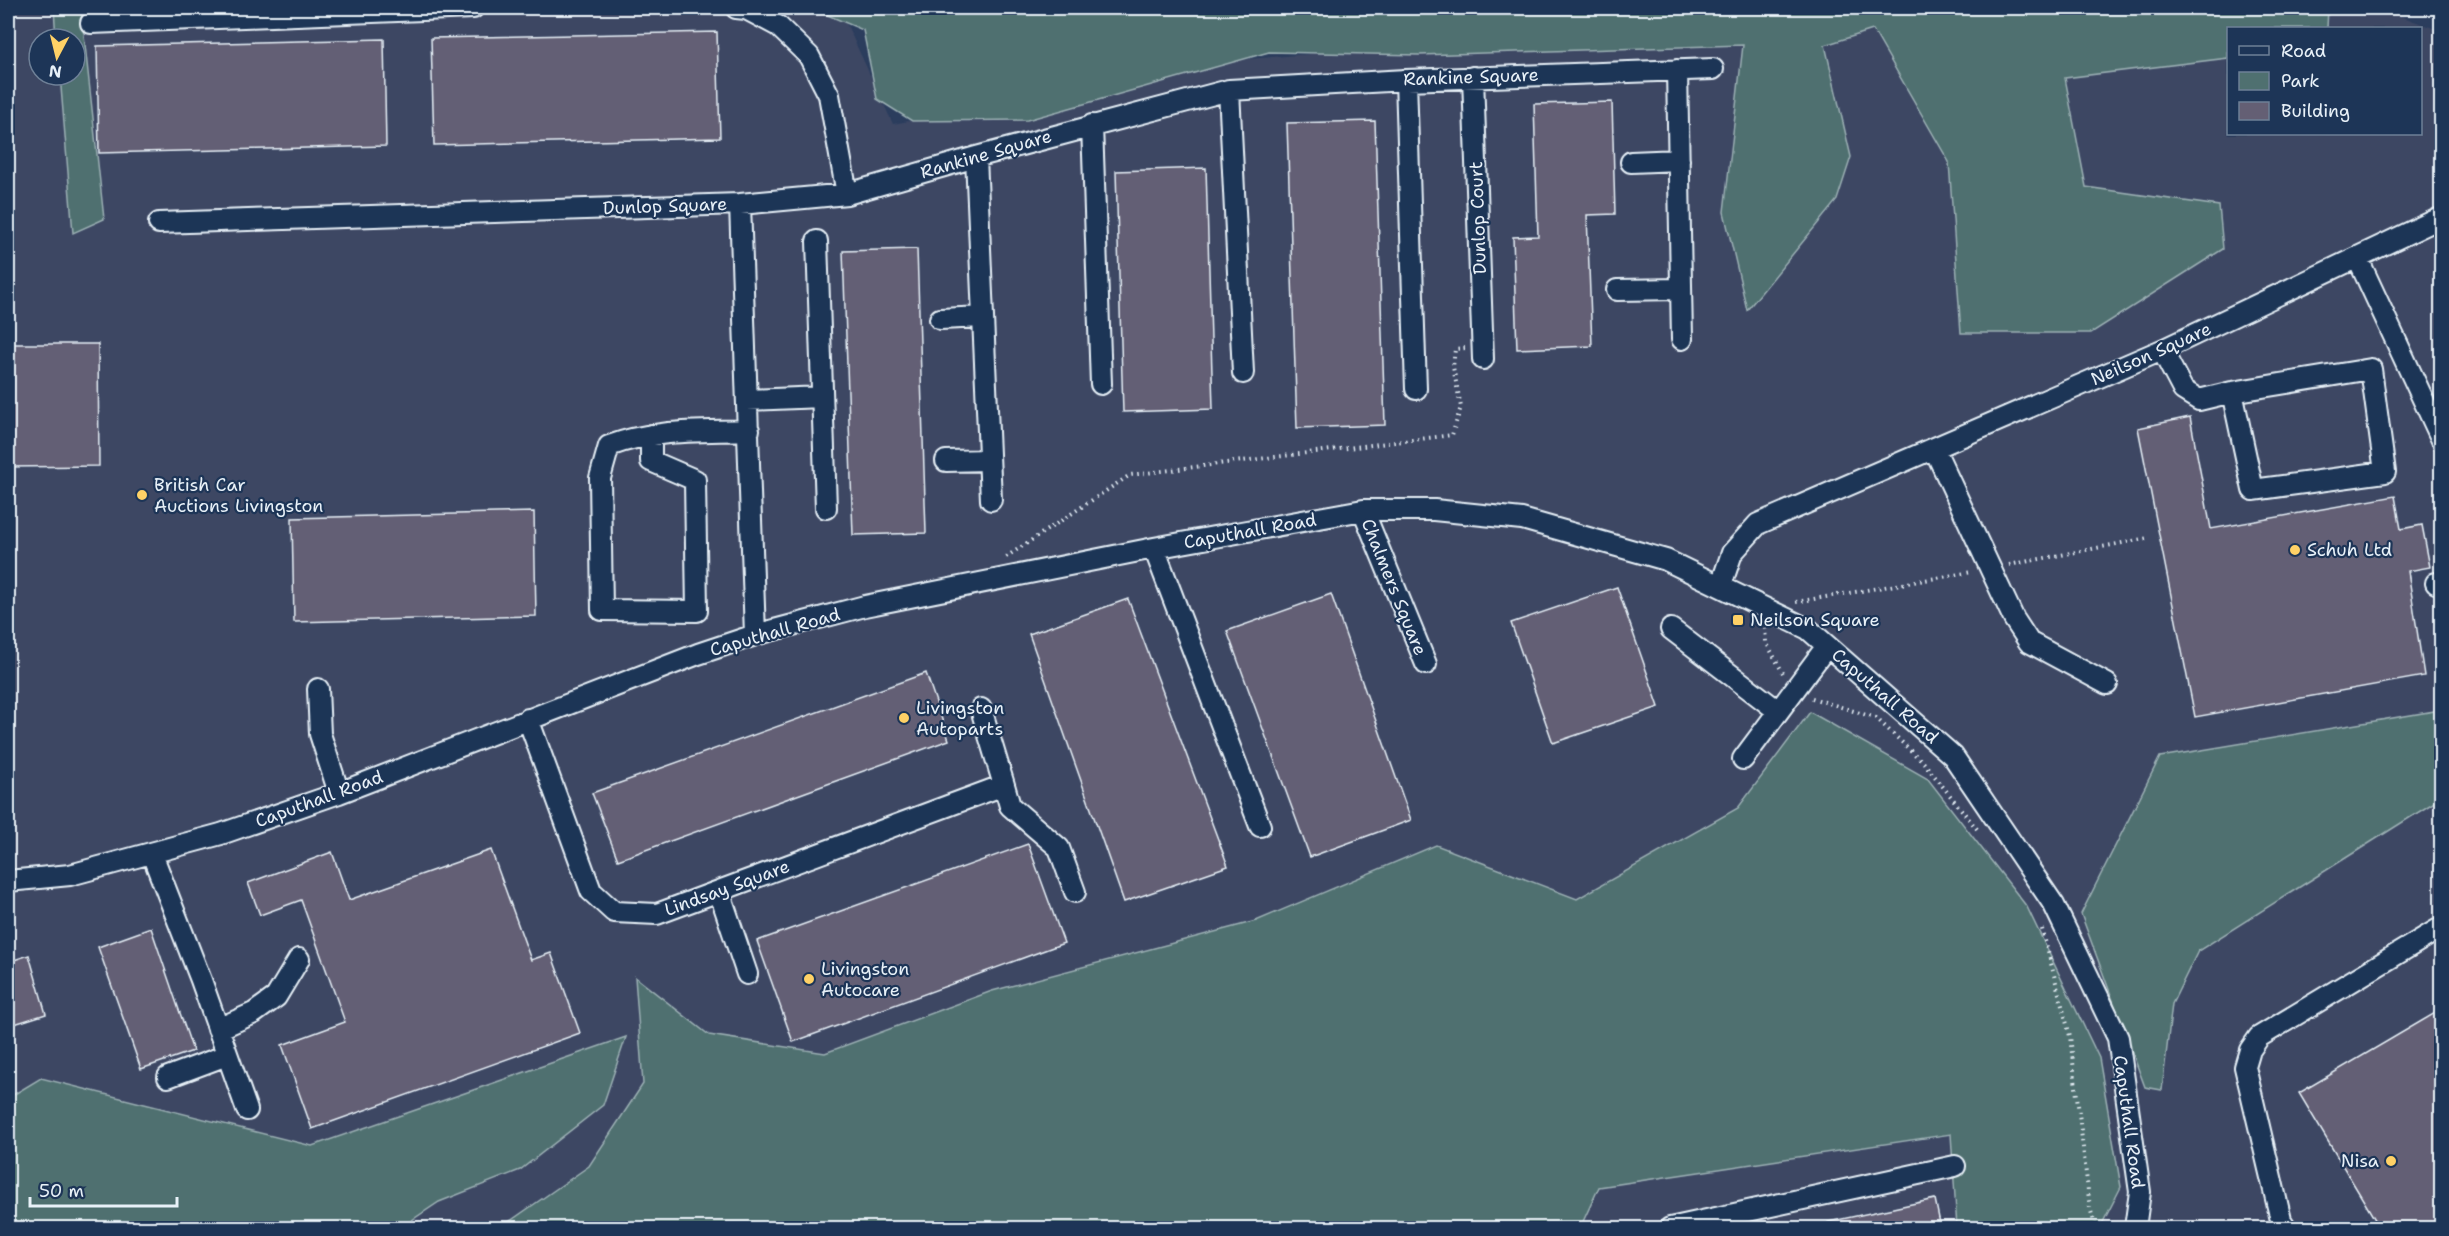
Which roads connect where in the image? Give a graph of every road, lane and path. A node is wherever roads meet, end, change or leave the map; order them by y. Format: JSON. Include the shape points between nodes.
{"nodes":[{"id":1,"x":473,"y":8,"type":"edge"},
{"id":2,"x":735,"y":8,"type":"edge"},
{"id":3,"x":91,"y":23,"type":"dead end"},
{"id":4,"x":1713,"y":69,"type":"dead end"},
{"id":5,"x":1677,"y":70,"type":"junction"},
{"id":6,"x":1473,"y":77,"type":"junction"},
{"id":7,"x":1406,"y":80,"type":"junction"},
{"id":8,"x":1229,"y":90,"type":"junction"},
{"id":9,"x":1092,"y":125,"type":"junction"},
{"id":10,"x":976,"y":157,"type":"junction"},
{"id":11,"x":1679,"y":160,"type":"junction"},
{"id":12,"x":1631,"y":162,"type":"dead end"},
{"id":13,"x":847,"y":194,"type":"junction"},
{"id":14,"x":740,"y":204,"type":"junction"},
{"id":15,"x":2442,"y":217,"type":"edge"},
{"id":16,"x":159,"y":223,"type":"dead end"},
{"id":17,"x":817,"y":242,"type":"dead end"},
{"id":18,"x":2358,"y":258,"type":"junction"},
{"id":19,"x":1681,"y":289,"type":"junction"},
{"id":20,"x":1617,"y":290,"type":"dead end"},
{"id":21,"x":983,"y":317,"type":"junction"},
{"id":22,"x":940,"y":319,"type":"dead end"},
{"id":23,"x":1682,"y":339,"type":"dead end"},
{"id":24,"x":2163,"y":350,"type":"junction"},
{"id":25,"x":1483,"y":352,"type":"joint"},
{"id":26,"x":1243,"y":373,"type":"dead end"},
{"id":27,"x":1101,"y":384,"type":"dead end"},
{"id":28,"x":1416,"y":389,"type":"dead end"},
{"id":29,"x":2232,"y":392,"type":"junction"},
{"id":30,"x":822,"y":397,"type":"junction"},
{"id":31,"x":747,"y":400,"type":"junction"},
{"id":32,"x":749,"y":430,"type":"junction"},
{"id":33,"x":651,"y":435,"type":"junction"},
{"id":34,"x":2442,"y":440,"type":"edge"},
{"id":35,"x":1934,"y":448,"type":"junction"},
{"id":36,"x":989,"y":460,"type":"junction"},
{"id":37,"x":946,"y":461,"type":"dead end"},
{"id":38,"x":991,"y":500,"type":"dead end"},
{"id":39,"x":826,"y":508,"type":"dead end"},
{"id":40,"x":1363,"y":510,"type":"junction"},
{"id":41,"x":2148,"y":538,"type":"dead end"},
{"id":42,"x":1154,"y":548,"type":"junction"},
{"id":43,"x":1002,"y":560,"type":"dead end"},
{"id":44,"x":1990,"y":568,"type":"junction"},
{"id":45,"x":1720,"y":585,"type":"junction"},
{"id":46,"x":1765,"y":607,"type":"junction"},
{"id":47,"x":1671,"y":629,"type":"dead end"},
{"id":48,"x":755,"y":635,"type":"junction"},
{"id":49,"x":1827,"y":646,"type":"junction"},
{"id":50,"x":1426,"y":664,"type":"dead end"},
{"id":51,"x":2107,"y":684,"type":"dead end"},
{"id":52,"x":318,"y":689,"type":"dead end"},
{"id":53,"x":1792,"y":691,"type":"junction"},
{"id":54,"x":981,"y":709,"type":"dead end"},
{"id":55,"x":1778,"y":711,"type":"junction"},
{"id":56,"x":528,"y":719,"type":"junction"},
{"id":57,"x":1743,"y":759,"type":"dead end"},
{"id":58,"x":1004,"y":785,"type":"junction"},
{"id":59,"x":339,"y":793,"type":"junction"},
{"id":60,"x":1260,"y":826,"type":"dead end"},
{"id":61,"x":1983,"y":837,"type":"dead end"},
{"id":62,"x":152,"y":854,"type":"junction"},
{"id":63,"x":8,"y":880,"type":"edge"},
{"id":64,"x":719,"y":891,"type":"junction"},
{"id":65,"x":1075,"y":892,"type":"dead end"},
{"id":66,"x":2041,"y":924,"type":"dead end"},
{"id":67,"x":2442,"y":927,"type":"edge"},
{"id":68,"x":299,"y":959,"type":"dead end"},
{"id":69,"x":747,"y":974,"type":"dead end"},
{"id":70,"x":218,"y":1029,"type":"junction"},
{"id":71,"x":227,"y":1055,"type":"junction"},
{"id":72,"x":168,"y":1077,"type":"dead end"},
{"id":73,"x":247,"y":1110,"type":"dead end"},
{"id":74,"x":1954,"y":1166,"type":"dead end"},
{"id":75,"x":1670,"y":1228,"type":"edge"},
{"id":76,"x":2096,"y":1228,"type":"edge"},
{"id":77,"x":2135,"y":1228,"type":"edge"},
{"id":78,"x":2286,"y":1228,"type":"edge"}],
"edges":[{"from":1,"to":3,"type":"street"},
{"from":2,"to":13,"type":"street","via":[[746,9],[778,26],[810,56],[829,95]]},
{"from":4,"to":5,"type":"street","name":"Rankine Square"},
{"from":5,"to":6,"type":"street","name":"Rankine Square"},
{"from":5,"to":11,"type":"street"},
{"from":6,"to":7,"type":"street","name":"Rankine Square"},
{"from":6,"to":25,"type":"street","name":"Dunlop Court"},
{"from":7,"to":8,"type":"street","name":"Rankine Square"},
{"from":7,"to":28,"type":"street"},
{"from":8,"to":9,"type":"street","name":"Rankine Square"},
{"from":8,"to":26,"type":"street"},
{"from":9,"to":10,"type":"street","name":"Rankine Square"},
{"from":9,"to":27,"type":"street"},
{"from":10,"to":13,"type":"street","name":"Rankine Square"},
{"from":10,"to":21,"type":"street"},
{"from":11,"to":12,"type":"street"},
{"from":11,"to":19,"type":"street"},
{"from":13,"to":14,"type":"street","name":"Rankine Square"},
{"from":14,"to":16,"type":"street","name":"Dunlop Square"},
{"from":14,"to":31,"type":"street","name":"Dunlop Square"},
{"from":15,"to":18,"type":"street","name":"Neilson Square"},
{"from":17,"to":30,"type":"street"},
{"from":18,"to":24,"type":"street","name":"Neilson Square"},
{"from":18,"to":34,"type":"street"},
{"from":19,"to":20,"type":"street"},
{"from":19,"to":23,"type":"street"},
{"from":21,"to":22,"type":"street"},
{"from":21,"to":36,"type":"street"},
{"from":24,"to":29,"type":"street","via":[[2183,390],[2199,400]]},
{"from":24,"to":35,"type":"street","name":"Neilson Square"},
{"from":25,"to":43,"type":"path","via":[[1455,350],[1453,367],[1461,407],[1452,435],[1130,475]]},
{"from":29,"to":29,"type":"street","via":[[2253,490],[2385,472],[2371,369]]},
{"from":30,"to":31,"type":"street"},
{"from":30,"to":39,"type":"street"},
{"from":31,"to":32,"type":"street","name":"Dunlop Square"},
{"from":32,"to":33,"type":"street"},
{"from":32,"to":48,"type":"street","name":"Dunlop Square"},
{"from":33,"to":33,"type":"street","via":[[633,436],[609,446],[600,478],[602,610],[697,611],[695,480],[651,461]]},
{"from":35,"to":44,"type":"street"},
{"from":35,"to":45,"type":"street","name":"Neilson Square","via":[[1758,524],[1732,553]]},
{"from":36,"to":37,"type":"street"},
{"from":36,"to":38,"type":"street"},
{"from":40,"to":42,"type":"street","name":"Caputhall Road"},
{"from":40,"to":45,"type":"street","name":"Caputhall Road","via":[[1434,510],[1522,519],[1666,560]]},
{"from":40,"to":50,"type":"street","name":"Chalmers Square"},
{"from":41,"to":44,"type":"path"},
{"from":42,"to":48,"type":"street","name":"Caputhall Road","via":[[865,606]]},
{"from":42,"to":60,"type":"street"},
{"from":44,"to":46,"type":"path"},
{"from":44,"to":51,"type":"street","via":[[2014,619],[2030,642]]},
{"from":45,"to":46,"type":"street","name":"Caputhall Road"},
{"from":46,"to":49,"type":"street","name":"Caputhall Road","via":[[1808,629]]},
{"from":46,"to":53,"type":"path","via":[[1766,642]]},
{"from":47,"to":55,"type":"street"},
{"from":48,"to":56,"type":"street","name":"Caputhall Road"},
{"from":49,"to":53,"type":"street"},
{"from":49,"to":77,"type":"street","name":"Caputhall Road","via":[[1953,756],[2054,905],[2118,1038],[2140,1192]]},
{"from":52,"to":59,"type":"street","via":[[320,734]]},
{"from":53,"to":55,"type":"street"},
{"from":53,"to":61,"type":"path","via":[[1876,718],[1924,763]]},
{"from":54,"to":58,"type":"street"},
{"from":55,"to":57,"type":"street"},
{"from":56,"to":59,"type":"street","name":"Caputhall Road"},
{"from":56,"to":64,"type":"street","name":"Lindsay Square","via":[[591,891],[598,898],[614,912],[657,914]]},
{"from":58,"to":64,"type":"street","name":"Lindsay Square"},
{"from":58,"to":65,"type":"street","via":[[1010,806],[1059,848]]},
{"from":59,"to":62,"type":"street","name":"Caputhall Road"},
{"from":62,"to":63,"type":"street","name":"Caputhall Road","via":[[69,875]]},
{"from":62,"to":70,"type":"street"},
{"from":64,"to":69,"type":"street"},
{"from":66,"to":76,"type":"path","via":[[2070,1035],[2090,1208]]},
{"from":67,"to":78,"type":"street","via":[[2259,1038],[2250,1050],[2245,1067]]},
{"from":68,"to":70,"type":"street","via":[[276,997],[254,1013]]},
{"from":70,"to":71,"type":"street"},
{"from":71,"to":72,"type":"street"},
{"from":71,"to":73,"type":"street"},
{"from":74,"to":75,"type":"street"}]}
